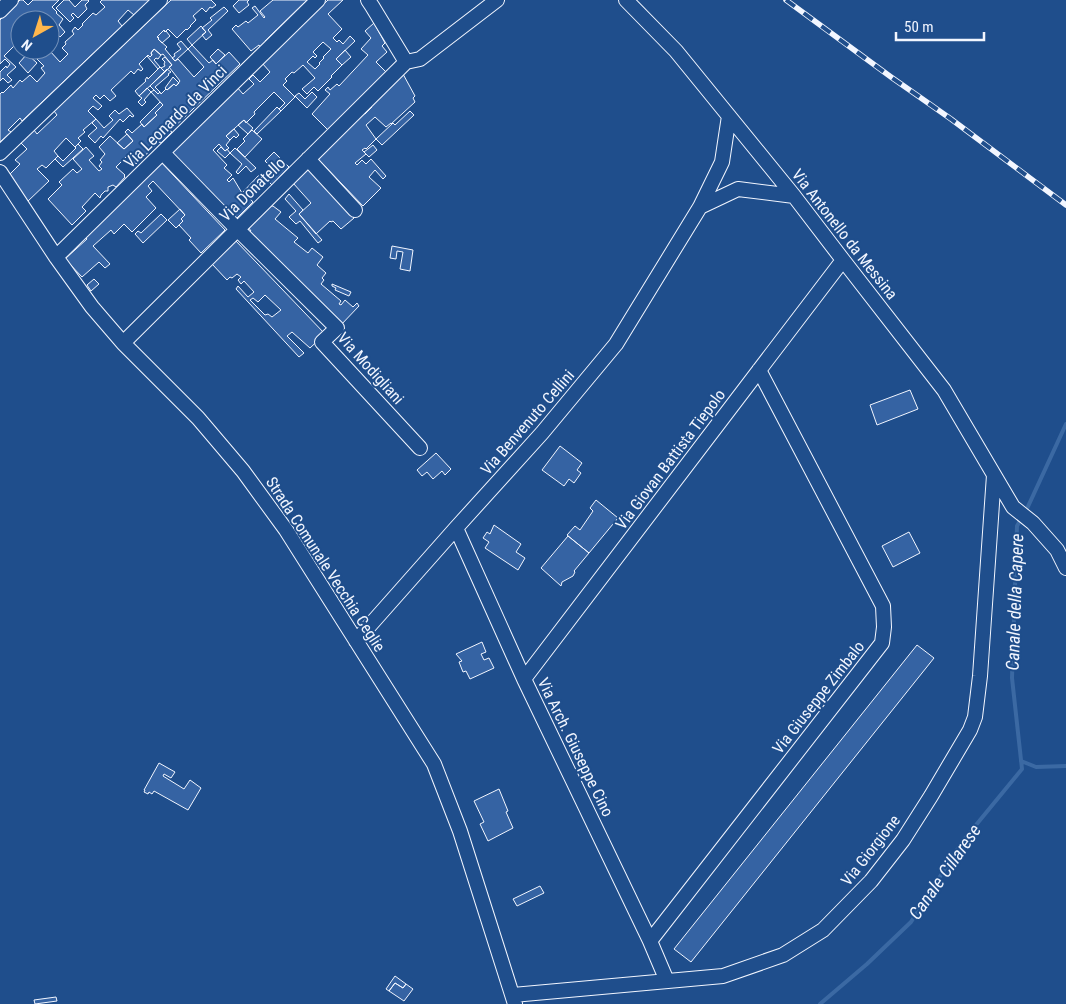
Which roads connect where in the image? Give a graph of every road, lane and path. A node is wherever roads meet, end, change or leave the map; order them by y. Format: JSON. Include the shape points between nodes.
{"nodes":[{"id":1,"x":11,"y":0,"type":"edge"},
{"id":2,"x":160,"y":0,"type":"edge"},
{"id":3,"x":318,"y":0,"type":"edge"},
{"id":4,"x":368,"y":0,"type":"edge"},
{"id":5,"x":497,"y":0,"type":"edge"},
{"id":6,"x":626,"y":0,"type":"edge"},
{"id":7,"x":0,"y":11,"type":"edge"},
{"id":8,"x":406,"y":62,"type":"junction"},
{"id":9,"x":729,"y":116,"type":"junction"},
{"id":10,"x":0,"y":153,"type":"edge"},
{"id":11,"x":163,"y":153,"type":"junction"},
{"id":12,"x":308,"y":159,"type":"junction"},
{"id":13,"x":0,"y":172,"type":"edge"},
{"id":14,"x":794,"y":196,"type":"junction"},
{"id":15,"x":700,"y":207,"type":"junction"},
{"id":16,"x":355,"y":210,"type":"dead end"},
{"id":17,"x":236,"y":229,"type":"junction"},
{"id":18,"x":56,"y":258,"type":"junction"},
{"id":19,"x":843,"y":260,"type":"junction"},
{"id":20,"x":123,"y":342,"type":"junction"},
{"id":21,"x":759,"y":370,"type":"junction"},
{"id":22,"x":420,"y":448,"type":"dead end"},
{"id":23,"x":994,"y":475,"type":"junction"},
{"id":24,"x":456,"y":528,"type":"junction"},
{"id":25,"x":1066,"y":568,"type":"edge"},
{"id":26,"x":356,"y":641,"type":"junction"},
{"id":27,"x":524,"y":679,"type":"junction"},
{"id":28,"x":650,"y":942,"type":"junction"},
{"id":29,"x":667,"y":980,"type":"junction"},
{"id":30,"x":514,"y":1000,"type":"edge"}],
"edges":[{"from":1,"to":7,"type":"street"},
{"from":2,"to":10,"type":"street"},
{"from":3,"to":11,"type":"street","name":"Via Leonardo da Vinci"},
{"from":4,"to":8,"type":"street"},
{"from":5,"to":8,"type":"street","via":[[420,59]]},
{"from":6,"to":9,"type":"street","name":"Via Antonello da Messina","via":[[676,51]]},
{"from":8,"to":12,"type":"street","name":"Via Donatello"},
{"from":9,"to":14,"type":"street","name":"Via Antonello da Messina"},
{"from":9,"to":15,"type":"street","name":"Via Benvenuto Cellini","via":[[722,162]]},
{"from":11,"to":17,"type":"street"},
{"from":11,"to":18,"type":"street","name":"Via Leonardo da Vinci"},
{"from":12,"to":16,"type":"street"},
{"from":12,"to":17,"type":"street","name":"Via Donatello"},
{"from":13,"to":18,"type":"street","name":"Strada Comunale Vecchia Ceglie"},
{"from":14,"to":15,"type":"street","via":[[738,189]]},
{"from":14,"to":19,"type":"street","name":"Via Antonello da Messina"},
{"from":15,"to":24,"type":"street","name":"Via Benvenuto Cellini","via":[[616,344],[542,433]]},
{"from":17,"to":20,"type":"street","name":"Via Donatello"},
{"from":17,"to":22,"type":"street","name":"Via Modigliani","via":[[337,328],[322,342]]},
{"from":18,"to":20,"type":"street","name":"Strada Comunale Vecchia Ceglie"},
{"from":19,"to":21,"type":"street","name":"Via Giovan Battista Tiepolo"},
{"from":19,"to":23,"type":"street","name":"Via Antonello da Messina","via":[[944,390]]},
{"from":20,"to":26,"type":"street","name":"Strada Comunale Vecchia Ceglie","via":[[198,418],[243,471],[286,530]]},
{"from":21,"to":27,"type":"street","name":"Via Giovan Battista Tiepolo"},
{"from":21,"to":28,"type":"street","name":"Via Giuseppe Zimbalo","via":[[883,606],[882,643]]},
{"from":23,"to":25,"type":"street","name":"Via Antonello da Messina","via":[[1013,507],[1058,550]]},
{"from":23,"to":29,"type":"street","name":"Via Giorgione","via":[[975,717],[903,840],[871,881],[823,930],[783,955],[723,976]]},
{"from":24,"to":26,"type":"street","name":"Via Benvenuto Cellini"},
{"from":24,"to":27,"type":"street","name":"Via Arch. Giuseppe Cino"},
{"from":26,"to":30,"type":"street","name":"Strada Comunale Vecchia Ceglie","via":[[434,764],[460,831]]},
{"from":27,"to":28,"type":"street","name":"Via Arch. Giuseppe Cino"},
{"from":28,"to":29,"type":"street","name":"Via Arch. Giuseppe Cino"},
{"from":29,"to":30,"type":"street","name":"Via Giorgione"}]}
